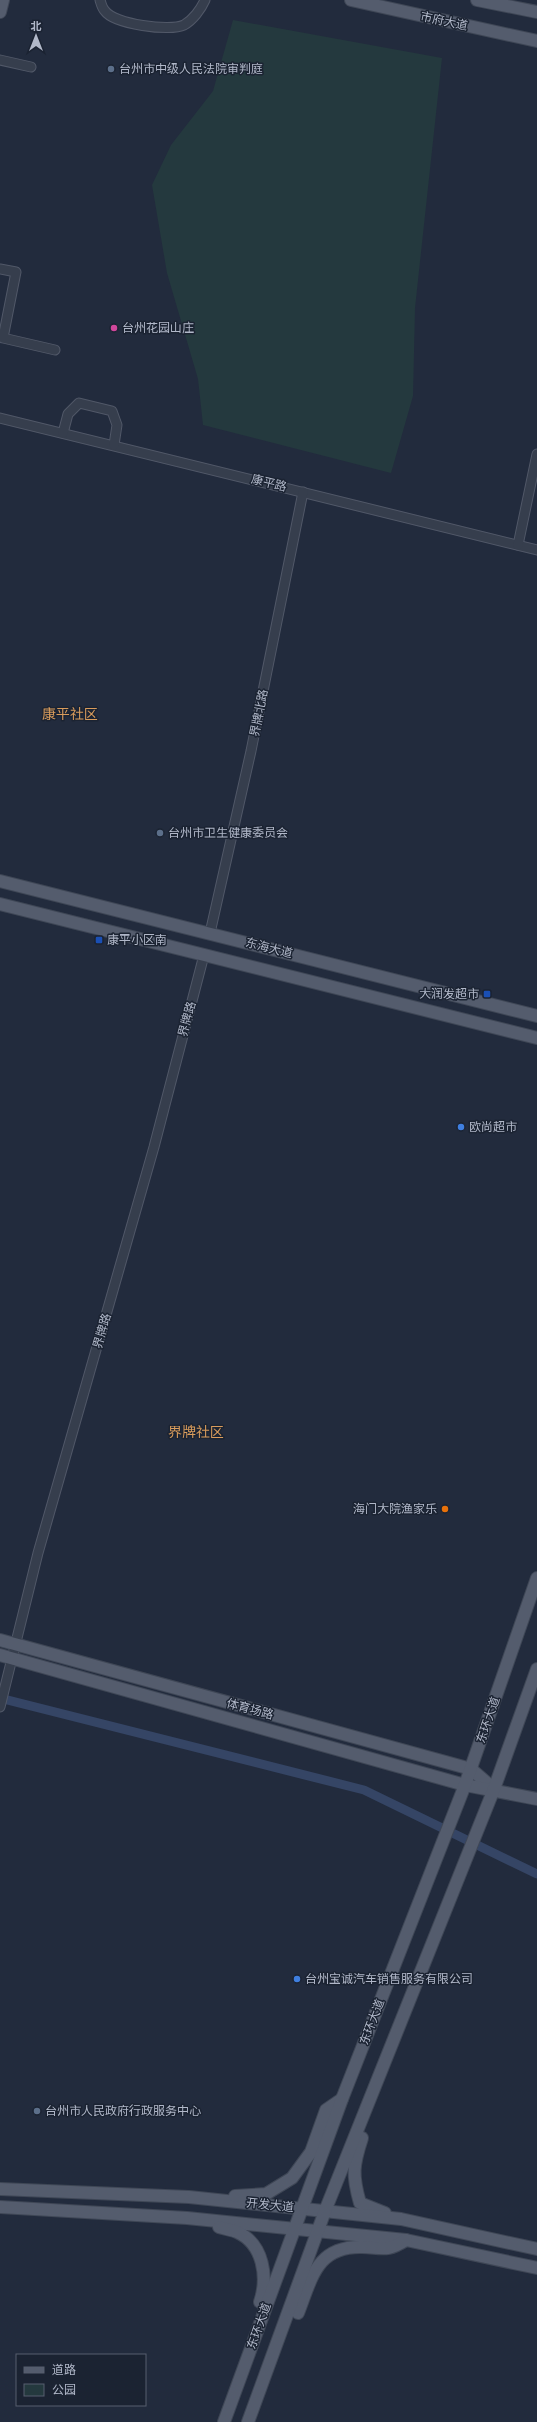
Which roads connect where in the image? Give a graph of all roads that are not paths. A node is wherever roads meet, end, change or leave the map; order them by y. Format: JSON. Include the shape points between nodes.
{"nodes":[{"id":1,"x":3,"y":0,"type":"edge"},
{"id":2,"x":100,"y":0,"type":"edge"},
{"id":3,"x":206,"y":0,"type":"edge"},
{"id":4,"x":351,"y":0,"type":"edge"},
{"id":5,"x":478,"y":0,"type":"edge"},
{"id":6,"x":0,"y":12,"type":"edge"},
{"id":7,"x":537,"y":12,"type":"edge"},
{"id":8,"x":537,"y":41,"type":"edge"},
{"id":9,"x":0,"y":60,"type":"edge"},
{"id":10,"x":31,"y":67,"type":"dead end"},
{"id":11,"x":0,"y":268,"type":"edge"},
{"id":12,"x":56,"y":350,"type":"dead end"},
{"id":13,"x":0,"y":418,"type":"edge"},
{"id":14,"x":63,"y":433,"type":"junction"},
{"id":15,"x":114,"y":445,"type":"junction"},
{"id":16,"x":537,"y":454,"type":"edge"},
{"id":17,"x":303,"y":492,"type":"junction"},
{"id":18,"x":518,"y":545,"type":"junction"},
{"id":19,"x":537,"y":550,"type":"edge"},
{"id":20,"x":0,"y":881,"type":"edge"},
{"id":21,"x":0,"y":904,"type":"edge"},
{"id":22,"x":210,"y":933,"type":"junction"},
{"id":23,"x":204,"y":955,"type":"junction"},
{"id":24,"x":537,"y":1016,"type":"edge"},
{"id":25,"x":537,"y":1038,"type":"edge"},
{"id":26,"x":537,"y":1578,"type":"edge"},
{"id":27,"x":0,"y":1640,"type":"edge"},
{"id":28,"x":15,"y":1644,"type":"junction"},
{"id":29,"x":6,"y":1657,"type":"edge"},
{"id":30,"x":537,"y":1668,"type":"edge"},
{"id":31,"x":0,"y":1707,"type":"edge"},
{"id":32,"x":470,"y":1769,"type":"junction"},
{"id":33,"x":465,"y":1785,"type":"junction"},
{"id":34,"x":494,"y":1789,"type":"junction"},
{"id":35,"x":537,"y":1799,"type":"edge"},
{"id":36,"x":342,"y":2099,"type":"junction"},
{"id":37,"x":366,"y":2107,"type":"junction"},
{"id":38,"x":0,"y":2189,"type":"edge"},
{"id":39,"x":190,"y":2196,"type":"junction"},
{"id":40,"x":0,"y":2207,"type":"edge"},
{"id":41,"x":301,"y":2208,"type":"junction"},
{"id":42,"x":325,"y":2211,"type":"junction"},
{"id":43,"x":188,"y":2218,"type":"junction"},
{"id":44,"x":401,"y":2219,"type":"junction"},
{"id":45,"x":294,"y":2228,"type":"junction"},
{"id":46,"x":318,"y":2231,"type":"junction"},
{"id":47,"x":406,"y":2240,"type":"junction"},
{"id":48,"x":537,"y":2249,"type":"edge"},
{"id":49,"x":537,"y":2268,"type":"edge"},
{"id":50,"x":282,"y":2334,"type":"junction"},
{"id":51,"x":256,"y":2336,"type":"junction"},
{"id":52,"x":224,"y":2422,"type":"edge"},
{"id":53,"x":248,"y":2422,"type":"edge"}],
"edges":[{"from":1,"to":6,"type":"main road"},
{"from":2,"to":3,"type":"street","via":[[105,12],[116,19],[165,30],[184,25],[200,10]]},
{"from":4,"to":8,"type":"main road","name":"市府大道"},
{"from":5,"to":7,"type":"main road"},
{"from":9,"to":10,"type":"street"},
{"from":11,"to":12,"type":"street","via":[[16,272],[3,338]]},
{"from":13,"to":14,"type":"street","name":"康平路"},
{"from":14,"to":15,"type":"street","name":"康平路"},
{"from":14,"to":15,"type":"street","via":[[68,414],[79,403],[112,411],[117,425]]},
{"from":15,"to":17,"type":"street","name":"康平路"},
{"from":16,"to":18,"type":"street"},
{"from":17,"to":18,"type":"street","name":"康平路"},
{"from":17,"to":22,"type":"street","name":"界牌北路","via":[[251,751]]},
{"from":18,"to":19,"type":"street","name":"康平路"},
{"from":20,"to":22,"type":"main road","name":"东海大道"},
{"from":21,"to":23,"type":"main road","name":"东海大道"},
{"from":22,"to":24,"type":"main road","name":"东海大道"},
{"from":23,"to":25,"type":"main road","name":"东海大道"},
{"from":23,"to":28,"type":"street","name":"界牌路","via":[[154,1147],[38,1553]]},
{"from":26,"to":32,"type":"main road","name":"东环大道"},
{"from":27,"to":28,"type":"main road","name":"体育场路"},
{"from":28,"to":29,"type":"street","name":"界牌路"},
{"from":28,"to":32,"type":"main road","name":"体育场路"},
{"from":29,"to":31,"type":"street","name":"界牌路"},
{"from":29,"to":33,"type":"main road","name":"体育场路"},
{"from":30,"to":34,"type":"main road","name":"东环大道"},
{"from":32,"to":33,"type":"main road","name":"东环大道"},
{"from":32,"to":34,"type":"main road","name":"体育场路"},
{"from":33,"to":34,"type":"main road","name":"体育场路"},
{"from":33,"to":36,"type":"main road","name":"东环大道"},
{"from":34,"to":35,"type":"main road","name":"体育场路"},
{"from":34,"to":37,"type":"main road","name":"东环大道"},
{"from":36,"to":39,"type":"main road","via":[[326,2110],[311,2152],[292,2178],[266,2194]]},
{"from":36,"to":41,"type":"main road","name":"东环大道"},
{"from":37,"to":42,"type":"main road","name":"东环大道"},
{"from":37,"to":44,"type":"main road","via":[[370,2114],[355,2159],[354,2182],[360,2203]]},
{"from":38,"to":39,"type":"main road","name":"开发大道"},
{"from":39,"to":41,"type":"main road","name":"开发大道"},
{"from":40,"to":43,"type":"main road","name":"开发大道"},
{"from":41,"to":42,"type":"main road","name":"开发大道"},
{"from":41,"to":45,"type":"main road","name":"东环大道"},
{"from":42,"to":44,"type":"main road","name":"开发大道"},
{"from":42,"to":46,"type":"main road","name":"东环大道"},
{"from":43,"to":45,"type":"main road","name":"开发大道"},
{"from":43,"to":51,"type":"main road","via":[[238,2232],[250,2241],[264,2266],[265,2288],[253,2321]]},
{"from":44,"to":48,"type":"main road","name":"开发大道"},
{"from":45,"to":46,"type":"main road","name":"开发大道"},
{"from":45,"to":51,"type":"main road","name":"东环大道"},
{"from":46,"to":47,"type":"main road","name":"开发大道"},
{"from":46,"to":50,"type":"main road","name":"东环大道"},
{"from":47,"to":49,"type":"main road","name":"开发大道"},
{"from":47,"to":50,"type":"main road","via":[[391,2249],[336,2249],[315,2269],[295,2321]]},
{"from":50,"to":53,"type":"main road","name":"东环大道"},
{"from":51,"to":52,"type":"main road","name":"东环大道"}]}
